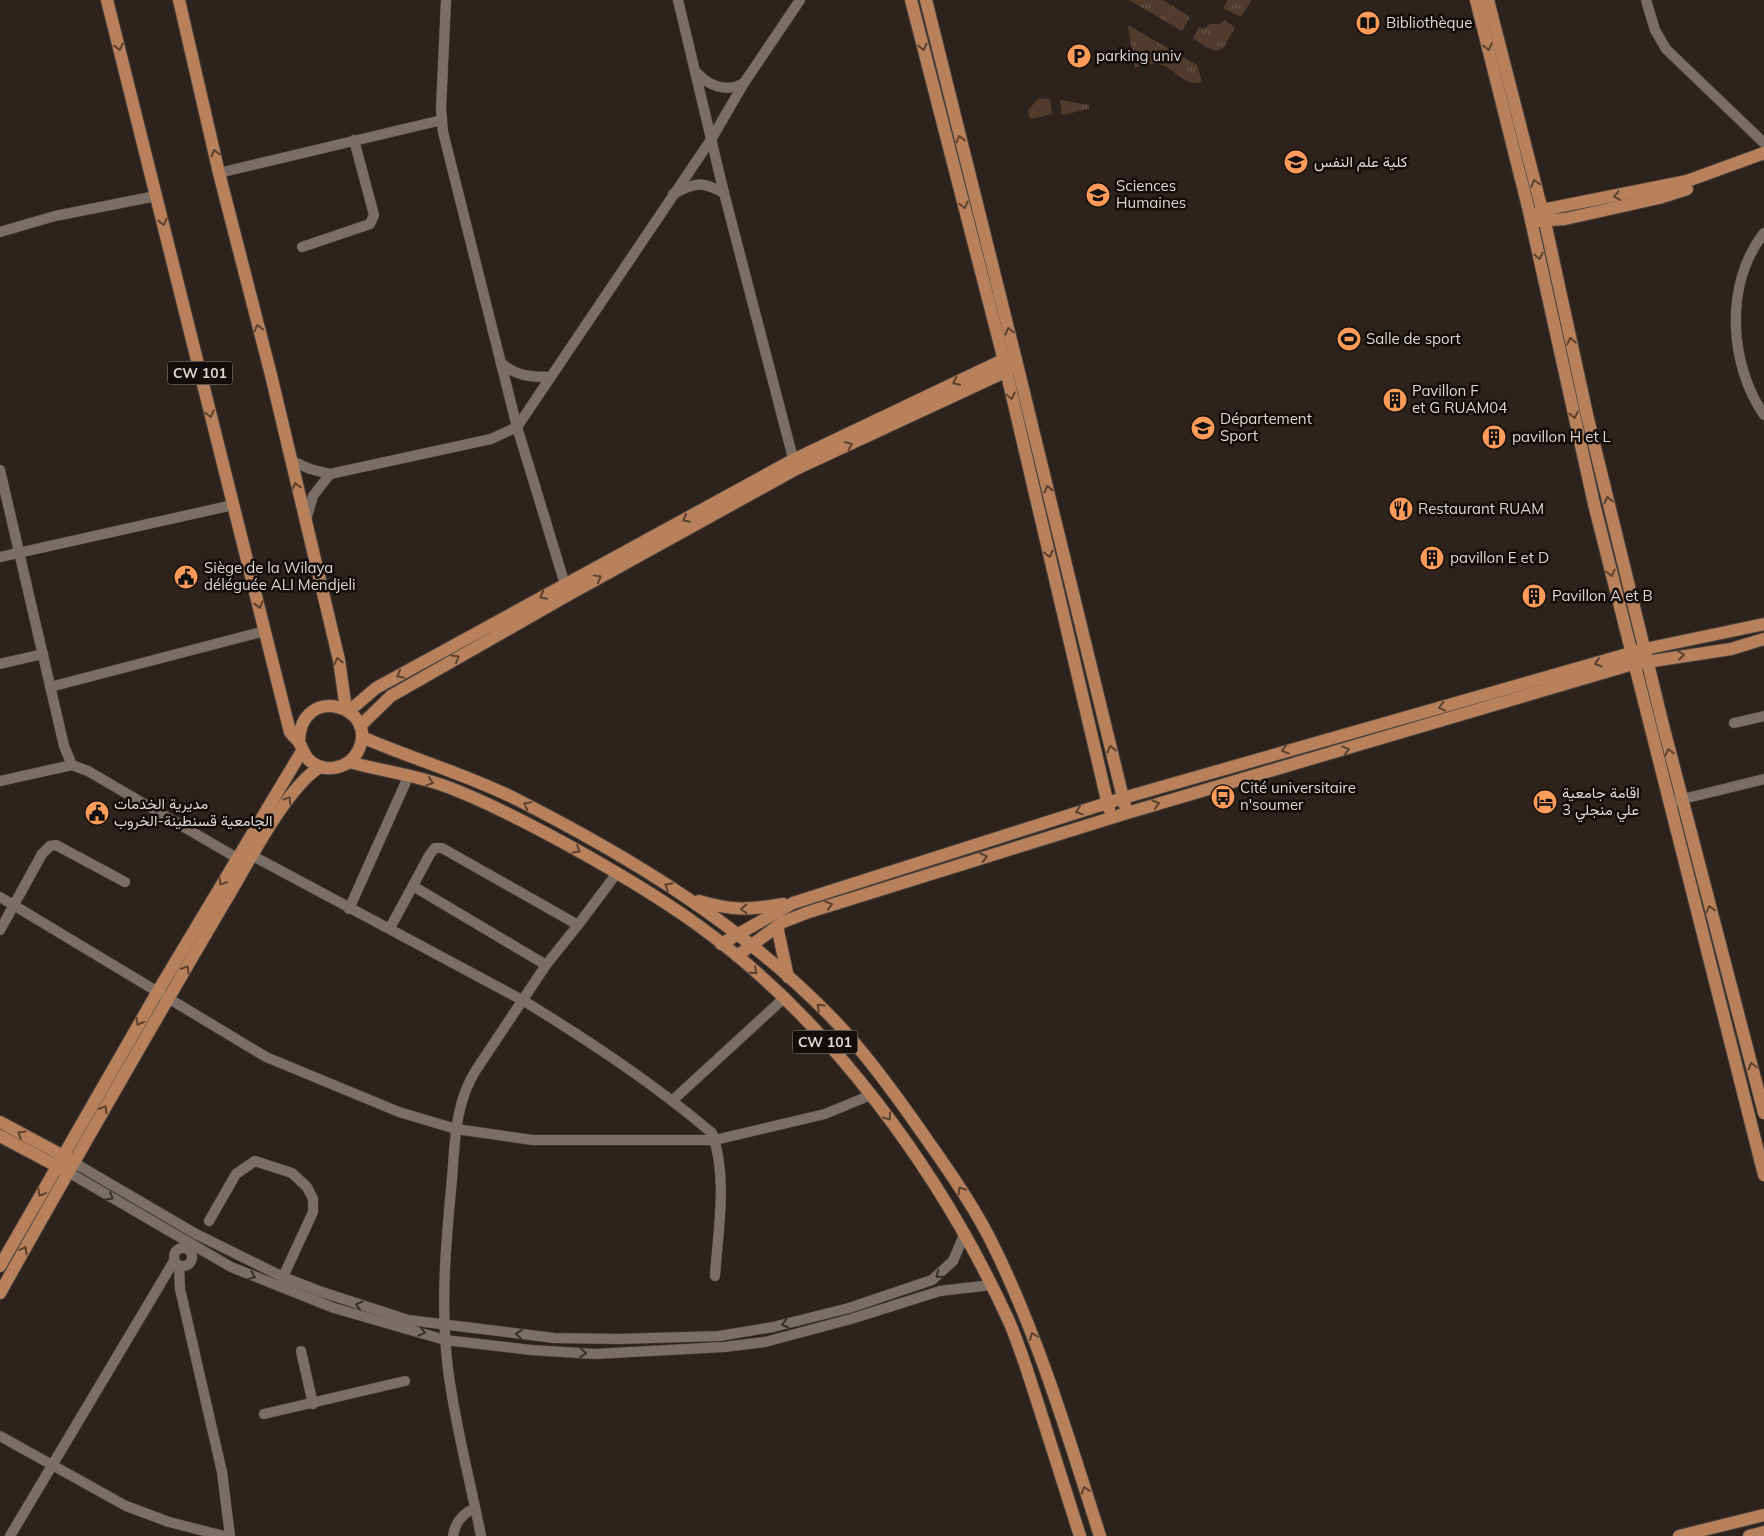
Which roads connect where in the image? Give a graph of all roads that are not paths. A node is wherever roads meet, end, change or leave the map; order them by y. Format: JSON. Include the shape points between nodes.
{"nodes":[{"id":1,"x":107,"y":0,"type":"edge"},
{"id":2,"x":179,"y":0,"type":"edge"},
{"id":3,"x":446,"y":0,"type":"edge"},
{"id":4,"x":678,"y":0,"type":"edge"},
{"id":5,"x":800,"y":0,"type":"edge"},
{"id":6,"x":911,"y":0,"type":"edge"},
{"id":7,"x":926,"y":0,"type":"edge"},
{"id":8,"x":1476,"y":0,"type":"edge"},
{"id":9,"x":1488,"y":0,"type":"edge"},
{"id":10,"x":1646,"y":0,"type":"edge"},
{"id":11,"x":695,"y":71,"type":"junction"},
{"id":12,"x":744,"y":83,"type":"junction"},
{"id":13,"x":442,"y":120,"type":"junction"},
{"id":14,"x":712,"y":138,"type":"junction"},
{"id":15,"x":354,"y":140,"type":"junction"},
{"id":16,"x":1764,"y":143,"type":"edge"},
{"id":17,"x":1764,"y":153,"type":"edge"},
{"id":18,"x":1764,"y":160,"type":"edge"},
{"id":19,"x":219,"y":173,"type":"junction"},
{"id":20,"x":672,"y":194,"type":"junction"},
{"id":21,"x":724,"y":194,"type":"junction"},
{"id":22,"x":156,"y":196,"type":"junction"},
{"id":23,"x":1544,"y":216,"type":"junction"},
{"id":24,"x":1531,"y":220,"type":"junction"},
{"id":25,"x":0,"y":232,"type":"edge"},
{"id":26,"x":1764,"y":234,"type":"edge"},
{"id":27,"x":302,"y":247,"type":"dead end"},
{"id":28,"x":1016,"y":360,"type":"junction"},
{"id":29,"x":501,"y":363,"type":"junction"},
{"id":30,"x":1004,"y":366,"type":"junction"},
{"id":31,"x":550,"y":377,"type":"junction"},
{"id":32,"x":1764,"y":415,"type":"edge"},
{"id":33,"x":517,"y":427,"type":"junction"},
{"id":34,"x":290,"y":460,"type":"junction"},
{"id":35,"x":794,"y":465,"type":"junction"},
{"id":36,"x":0,"y":470,"type":"edge"},
{"id":37,"x":330,"y":474,"type":"junction"},
{"id":38,"x":233,"y":505,"type":"junction"},
{"id":39,"x":305,"y":524,"type":"junction"},
{"id":40,"x":19,"y":553,"type":"junction"},
{"id":41,"x":0,"y":557,"type":"edge"},
{"id":42,"x":566,"y":590,"type":"junction"},
{"id":43,"x":1764,"y":624,"type":"edge"},
{"id":44,"x":265,"y":631,"type":"junction"},
{"id":45,"x":1764,"y":639,"type":"edge"},
{"id":46,"x":42,"y":654,"type":"junction"},
{"id":47,"x":1646,"y":655,"type":"junction"},
{"id":48,"x":1632,"y":659,"type":"junction"},
{"id":49,"x":0,"y":664,"type":"edge"},
{"id":50,"x":50,"y":687,"type":"junction"},
{"id":51,"x":347,"y":710,"type":"junction"},
{"id":52,"x":1764,"y":716,"type":"edge"},
{"id":53,"x":1734,"y":723,"type":"dead end"},
{"id":54,"x":361,"y":731,"type":"junction"},
{"id":55,"x":301,"y":746,"type":"junction"},
{"id":56,"x":349,"y":762,"type":"junction"},
{"id":57,"x":72,"y":765,"type":"junction"},
{"id":58,"x":320,"y":766,"type":"junction"},
{"id":59,"x":409,"y":775,"type":"junction"},
{"id":60,"x":1764,"y":779,"type":"edge"},
{"id":61,"x":0,"y":781,"type":"edge"},
{"id":62,"x":1123,"y":798,"type":"junction"},
{"id":63,"x":1681,"y":800,"type":"junction"},
{"id":64,"x":1107,"y":802,"type":"junction"},
{"id":65,"x":1669,"y":803,"type":"junction"},
{"id":66,"x":1127,"y":813,"type":"junction"},
{"id":67,"x":1110,"y":818,"type":"junction"},
{"id":68,"x":952,"y":852,"type":"junction"},
{"id":69,"x":253,"y":856,"type":"junction"},
{"id":70,"x":237,"y":858,"type":"junction"},
{"id":71,"x":957,"y":866,"type":"junction"},
{"id":72,"x":617,"y":873,"type":"junction"},
{"id":73,"x":125,"y":882,"type":"dead end"},
{"id":74,"x":413,"y":886,"type":"junction"},
{"id":75,"x":687,"y":897,"type":"junction"},
{"id":76,"x":0,"y":898,"type":"edge"},
{"id":77,"x":792,"y":903,"type":"junction"},
{"id":78,"x":14,"y":906,"type":"junction"},
{"id":79,"x":349,"y":909,"type":"junction"},
{"id":80,"x":779,"y":920,"type":"junction"},
{"id":81,"x":578,"y":925,"type":"junction"},
{"id":82,"x":390,"y":928,"type":"junction"},
{"id":83,"x":0,"y":930,"type":"edge"},
{"id":84,"x":738,"y":934,"type":"junction"},
{"id":85,"x":722,"y":944,"type":"junction"},
{"id":86,"x":752,"y":944,"type":"junction"},
{"id":87,"x":737,"y":956,"type":"junction"},
{"id":88,"x":546,"y":964,"type":"junction"},
{"id":89,"x":788,"y":977,"type":"junction"},
{"id":90,"x":163,"y":994,"type":"junction"},
{"id":91,"x":783,"y":999,"type":"junction"},
{"id":92,"x":524,"y":1001,"type":"junction"},
{"id":93,"x":871,"y":1094,"type":"junction"},
{"id":94,"x":673,"y":1100,"type":"junction"},
{"id":95,"x":1764,"y":1113,"type":"edge"},
{"id":96,"x":0,"y":1122,"type":"edge"},
{"id":97,"x":456,"y":1129,"type":"junction"},
{"id":98,"x":0,"y":1136,"type":"edge"},
{"id":99,"x":714,"y":1140,"type":"junction"},
{"id":100,"x":65,"y":1164,"type":"junction"},
{"id":101,"x":1764,"y":1174,"type":"edge"},
{"id":102,"x":209,"y":1221,"type":"dead end"},
{"id":103,"x":964,"y":1235,"type":"junction"},
{"id":104,"x":191,"y":1242,"type":"junction"},
{"id":105,"x":177,"y":1263,"type":"junction"},
{"id":106,"x":0,"y":1266,"type":"edge"},
{"id":107,"x":714,"y":1276,"type":"dead end"},
{"id":108,"x":283,"y":1277,"type":"junction"},
{"id":109,"x":991,"y":1285,"type":"junction"},
{"id":110,"x":0,"y":1293,"type":"edge"},
{"id":111,"x":819,"y":1315,"type":"junction"},
{"id":112,"x":445,"y":1325,"type":"junction"},
{"id":113,"x":822,"y":1327,"type":"junction"},
{"id":114,"x":445,"y":1340,"type":"junction"},
{"id":115,"x":301,"y":1351,"type":"dead end"},
{"id":116,"x":406,"y":1381,"type":"dead end"},
{"id":117,"x":313,"y":1404,"type":"junction"},
{"id":118,"x":264,"y":1414,"type":"dead end"},
{"id":119,"x":0,"y":1436,"type":"edge"},
{"id":120,"x":51,"y":1464,"type":"junction"},
{"id":121,"x":475,"y":1508,"type":"junction"},
{"id":122,"x":1764,"y":1515,"type":"edge"},
{"id":123,"x":1764,"y":1532,"type":"edge"},
{"id":124,"x":10,"y":1536,"type":"edge"},
{"id":125,"x":224,"y":1536,"type":"edge"},
{"id":126,"x":230,"y":1536,"type":"edge"},
{"id":127,"x":453,"y":1536,"type":"edge"},
{"id":128,"x":481,"y":1536,"type":"edge"},
{"id":129,"x":1080,"y":1536,"type":"edge"},
{"id":130,"x":1100,"y":1536,"type":"edge"},
{"id":131,"x":1679,"y":1536,"type":"edge"},
{"id":132,"x":1749,"y":1536,"type":"edge"}],
"edges":[{"from":1,"to":22,"type":"main road","number":"CW 101","one_way":true},
{"from":19,"to":2,"type":"main road","one_way":true},
{"from":3,"to":13,"type":"street"},
{"from":4,"to":11,"type":"street"},
{"from":5,"to":12,"type":"street"},
{"from":6,"to":30,"type":"main road","one_way":true},
{"from":28,"to":7,"type":"main road","one_way":true},
{"from":8,"to":24,"type":"main road","one_way":true},
{"from":23,"to":9,"type":"main road","one_way":true},
{"from":10,"to":16,"type":"street","via":[[1655,30],[1666,49]]},
{"from":11,"to":12,"type":"street","via":[[706,82],[718,87],[730,88]]},
{"from":11,"to":14,"type":"street"},
{"from":12,"to":14,"type":"street"},
{"from":13,"to":15,"type":"street"},
{"from":13,"to":29,"type":"street"},
{"from":14,"to":20,"type":"street"},
{"from":14,"to":21,"type":"street"},
{"from":15,"to":19,"type":"street"},
{"from":15,"to":27,"type":"street","via":[[374,215],[372,220],[370,224]]},
{"from":17,"to":23,"type":"main road","one_way":true,"via":[[1687,181]]},
{"from":18,"to":23,"type":"main road","via":[[1659,198]]},
{"from":34,"to":19,"type":"main road","one_way":true},
{"from":20,"to":21,"type":"street","via":[[698,183],[710,185]]},
{"from":20,"to":31,"type":"street"},
{"from":21,"to":35,"type":"street"},
{"from":22,"to":25,"type":"street","via":[[55,216]]},
{"from":22,"to":38,"type":"main road","number":"CW 101","one_way":true},
{"from":23,"to":24,"type":"main road"},
{"from":47,"to":23,"type":"main road","one_way":true,"via":[[1588,419]]},
{"from":24,"to":48,"type":"main road","one_way":true},
{"from":26,"to":32,"type":"street","via":[[1741,284],[1736,326],[1741,368],[1748,388]]},
{"from":28,"to":30,"type":"main road"},
{"from":62,"to":28,"type":"main road","one_way":true},
{"from":29,"to":31,"type":"street","via":[[526,377]]},
{"from":29,"to":33,"type":"street"},
{"from":30,"to":35,"type":"main road"},
{"from":30,"to":64,"type":"main road","one_way":true},
{"from":31,"to":33,"type":"street"},
{"from":33,"to":37,"type":"street","via":[[491,438]]},
{"from":33,"to":42,"type":"street"},
{"from":34,"to":37,"type":"street"},
{"from":39,"to":34,"type":"main road","one_way":true},
{"from":35,"to":42,"type":"main road"},
{"from":36,"to":40,"type":"street"},
{"from":37,"to":39,"type":"street","via":[[313,496]]},
{"from":38,"to":40,"type":"street"},
{"from":38,"to":44,"type":"main road","number":"CW 101","one_way":true},
{"from":51,"to":39,"type":"main road","one_way":true,"via":[[339,660]]},
{"from":40,"to":41,"type":"street"},
{"from":40,"to":46,"type":"street"},
{"from":42,"to":51,"type":"main road","one_way":true,"via":[[376,688]]},
{"from":54,"to":42,"type":"main road","one_way":true,"via":[[391,696]]},
{"from":43,"to":47,"type":"main road"},
{"from":44,"to":50,"type":"street"},
{"from":44,"to":55,"type":"main road","number":"CW 101","via":[[286,721]]},
{"from":47,"to":45,"type":"main road","one_way":true,"via":[[1730,649]]},
{"from":46,"to":49,"type":"street"},
{"from":46,"to":50,"type":"street"},
{"from":47,"to":48,"type":"main road"},
{"from":63,"to":47,"type":"main road","one_way":true},
{"from":48,"to":62,"type":"main road","one_way":true},
{"from":48,"to":65,"type":"main road"},
{"from":66,"to":48,"type":"main road","one_way":true},
{"from":50,"to":57,"type":"street","via":[[64,746]]},
{"from":51,"to":54,"type":"main road"},
{"from":51,"to":55,"type":"main road","via":[[336,706],[316,708],[302,722]]},
{"from":52,"to":53,"type":"street"},
{"from":54,"to":56,"type":"main road","via":[[360,746]]},
{"from":75,"to":54,"type":"main road","number":"CW 101","one_way":true,"via":[[565,825],[512,798],[453,771],[406,756]]},
{"from":55,"to":58,"type":"main road","via":[[310,761]]},
{"from":55,"to":70,"type":"main road"},
{"from":56,"to":58,"type":"main road","via":[[332,768]]},
{"from":56,"to":59,"type":"main road","number":"CW 101"},
{"from":57,"to":61,"type":"street"},
{"from":57,"to":70,"type":"street","via":[[88,771]]},
{"from":69,"to":58,"type":"main road","one_way":true,"via":[[291,795],[310,772]]},
{"from":59,"to":72,"type":"main road","number":"CW 101","one_way":true,"via":[[456,790],[526,821]]},
{"from":59,"to":79,"type":"street"},
{"from":60,"to":63,"type":"street"},
{"from":62,"to":64,"type":"main road"},
{"from":62,"to":66,"type":"main road"},
{"from":63,"to":65,"type":"street"},
{"from":95,"to":63,"type":"main road","one_way":true},
{"from":64,"to":67,"type":"main road"},
{"from":64,"to":68,"type":"main road","one_way":true},
{"from":65,"to":101,"type":"main road"},
{"from":66,"to":67,"type":"main road"},
{"from":71,"to":67,"type":"main road","one_way":true},
{"from":68,"to":71,"type":"main road"},
{"from":68,"to":77,"type":"main road"},
{"from":69,"to":70,"type":"street"},
{"from":69,"to":79,"type":"street"},
{"from":90,"to":69,"type":"main road","one_way":true},
{"from":70,"to":90,"type":"main road","one_way":true},
{"from":80,"to":71,"type":"main road","one_way":true},
{"from":72,"to":81,"type":"street"},
{"from":72,"to":85,"type":"main road","number":"CW 101"},
{"from":73,"to":78,"type":"street","via":[[56,845],[50,846],[42,854]]},
{"from":74,"to":81,"type":"street","via":[[430,854],[435,848],[442,848]]},
{"from":74,"to":82,"type":"street"},
{"from":74,"to":88,"type":"street"},
{"from":77,"to":75,"type":"main road","one_way":true,"via":[[751,910],[728,909]]},
{"from":75,"to":84,"type":"main road","number":"CW 101"},
{"from":76,"to":78,"type":"street"},
{"from":77,"to":80,"type":"main road"},
{"from":78,"to":83,"type":"street"},
{"from":78,"to":90,"type":"street"},
{"from":79,"to":82,"type":"street"},
{"from":80,"to":84,"type":"main road"},
{"from":80,"to":86,"type":"main road"},
{"from":80,"to":89,"type":"main road"},
{"from":81,"to":88,"type":"street"},
{"from":82,"to":92,"type":"street"},
{"from":84,"to":85,"type":"main road"},
{"from":84,"to":86,"type":"main road","number":"CW 101"},
{"from":85,"to":87,"type":"main road","number":"CW 101"},
{"from":86,"to":87,"type":"main road"},
{"from":86,"to":89,"type":"main road","number":"CW 101"},
{"from":87,"to":91,"type":"main road","number":"CW 101","one_way":true},
{"from":88,"to":92,"type":"street"},
{"from":130,"to":89,"type":"main road","number":"CW 101","one_way":true,"via":[[1042,1356],[990,1241],[964,1194],[890,1087],[834,1020]]},
{"from":90,"to":97,"type":"street","via":[[266,1057],[399,1112]]},
{"from":90,"to":100,"type":"main road"},
{"from":91,"to":93,"type":"main road","number":"CW 101"},
{"from":91,"to":94,"type":"street"},
{"from":92,"to":94,"type":"street"},
{"from":92,"to":97,"type":"street","via":[[468,1083]]},
{"from":93,"to":99,"type":"street","via":[[825,1114]]},
{"from":93,"to":103,"type":"main road","number":"CW 101","one_way":true,"via":[[926,1171]]},
{"from":94,"to":99,"type":"street","via":[[712,1133]]},
{"from":100,"to":96,"type":"main road","one_way":true},
{"from":97,"to":99,"type":"street","via":[[532,1140]]},
{"from":97,"to":112,"type":"street"},
{"from":98,"to":100,"type":"main road"},
{"from":99,"to":107,"type":"street","via":[[720,1166]]},
{"from":100,"to":104,"type":"street"},
{"from":100,"to":106,"type":"main road","one_way":true},
{"from":110,"to":100,"type":"main road","one_way":true},
{"from":102,"to":108,"type":"street","via":[[236,1174],[256,1161],[292,1173],[311,1192],[314,1206]]},
{"from":103,"to":109,"type":"main road","number":"CW 101"},
{"from":103,"to":111,"type":"street","one_way":true,"via":[[953,1261],[932,1280]]},
{"from":104,"to":105,"type":"street","via":[[190,1262],[185,1266]]},
{"from":104,"to":108,"type":"street"},
{"from":104,"to":114,"type":"street","one_way":true,"via":[[231,1267],[276,1286],[334,1308]]},
{"from":105,"to":120,"type":"street"},
{"from":105,"to":126,"type":"street","via":[[222,1472]]},
{"from":112,"to":108,"type":"street","one_way":true,"via":[[408,1320]]},
{"from":109,"to":113,"type":"street","via":[[940,1291]]},
{"from":109,"to":129,"type":"main road","number":"CW 101","via":[[1008,1320],[1032,1386]]},
{"from":111,"to":112,"type":"street","one_way":true,"via":[[718,1336],[619,1339],[554,1338]]},
{"from":111,"to":113,"type":"street"},
{"from":112,"to":114,"type":"street"},
{"from":114,"to":113,"type":"street","one_way":true,"via":[[586,1354],[659,1352],[765,1342]]},
{"from":114,"to":121,"type":"street","via":[[451,1390]]},
{"from":115,"to":117,"type":"street"},
{"from":116,"to":117,"type":"street"},
{"from":117,"to":118,"type":"street"},
{"from":119,"to":120,"type":"street"},
{"from":120,"to":124,"type":"street"},
{"from":120,"to":125,"type":"street","via":[[126,1506],[168,1522]]},
{"from":121,"to":127,"type":"street","via":[[456,1522]]},
{"from":121,"to":128,"type":"street"},
{"from":122,"to":131,"type":"main road"},
{"from":123,"to":132,"type":"main road"}]}
